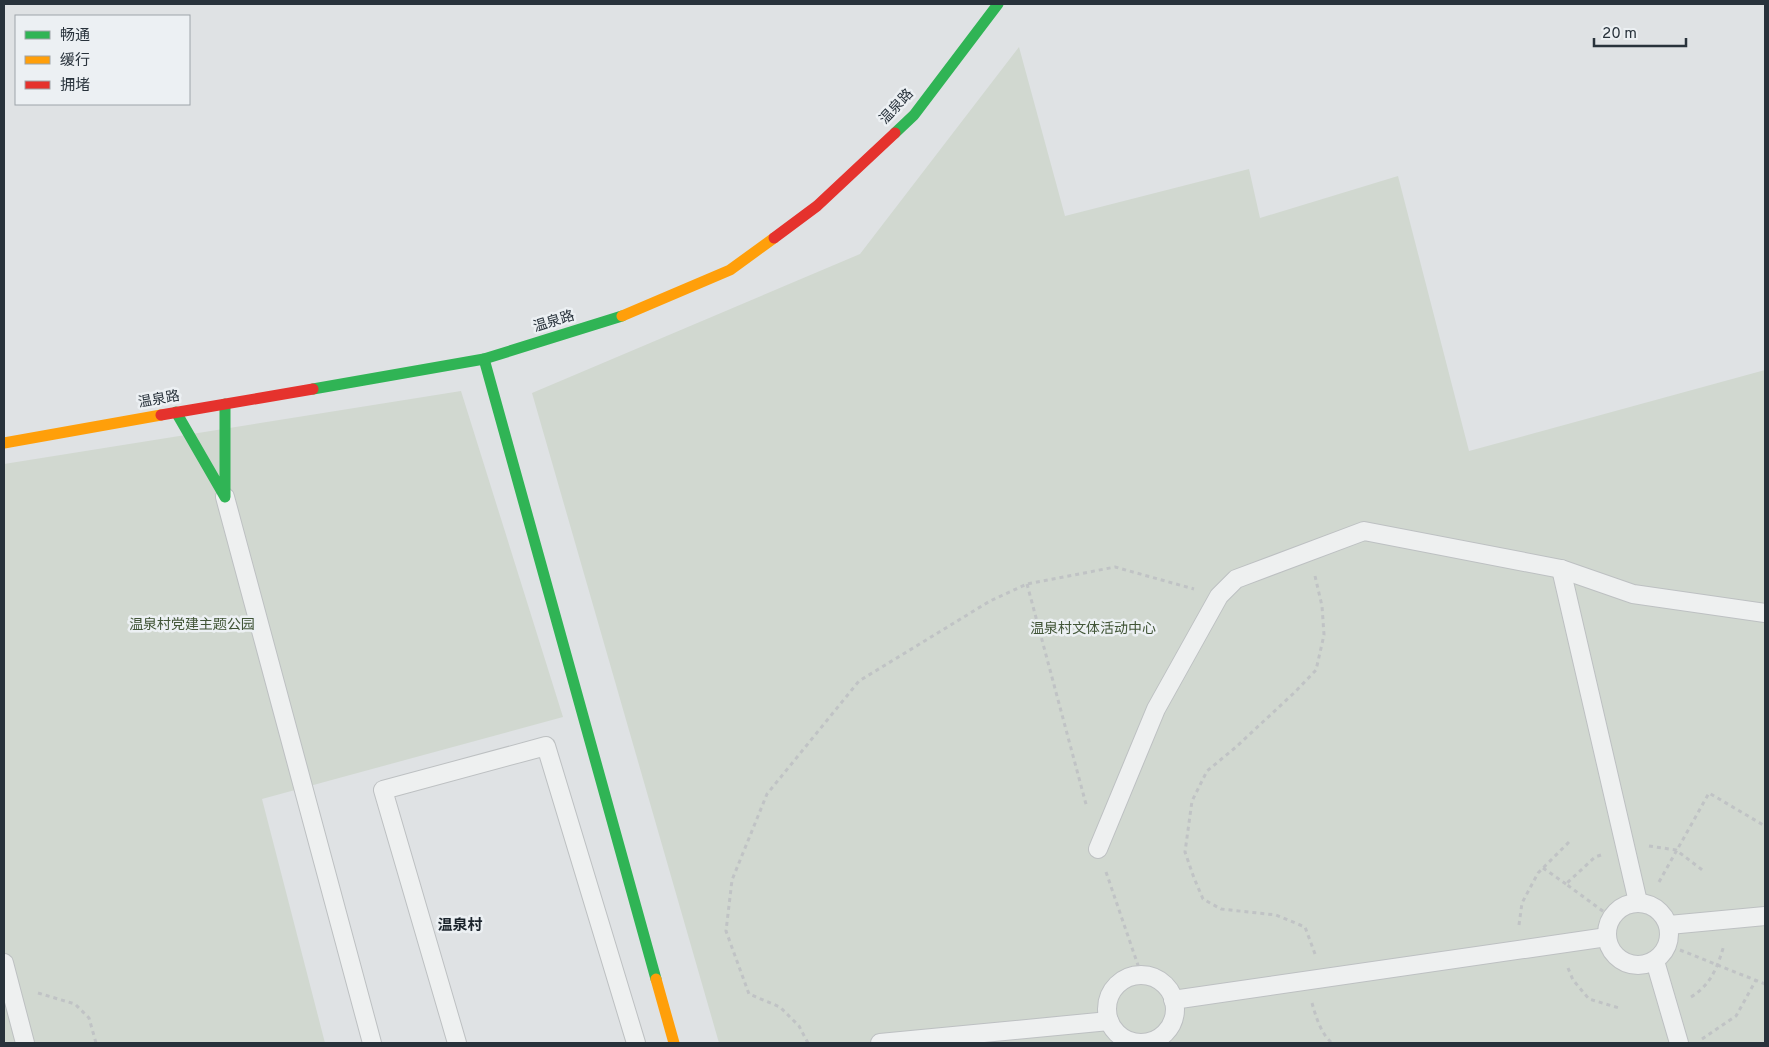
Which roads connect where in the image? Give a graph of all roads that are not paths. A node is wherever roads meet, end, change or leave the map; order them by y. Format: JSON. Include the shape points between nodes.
{"nodes":[{"id":1,"x":998,"y":4,"type":"edge"},
{"id":2,"x":484,"y":358,"type":"junction"},
{"id":3,"x":225,"y":404,"type":"junction"},
{"id":4,"x":176,"y":412,"type":"junction"},
{"id":5,"x":4,"y":443,"type":"edge"},
{"id":6,"x":225,"y":497,"type":"junction"},
{"id":7,"x":1561,"y":569,"type":"junction"},
{"id":8,"x":1765,"y":613,"type":"edge"},
{"id":9,"x":1098,"y":849,"type":"road end"},
{"id":10,"x":1643,"y":903,"type":"junction"},
{"id":11,"x":1765,"y":916,"type":"edge"},
{"id":12,"x":1669,"y":925,"type":"junction"},
{"id":13,"x":1607,"y":937,"type":"junction"},
{"id":14,"x":1655,"y":961,"type":"junction"},
{"id":15,"x":4,"y":963,"type":"edge"},
{"id":16,"x":7,"y":986,"type":"edge"},
{"id":17,"x":1173,"y":1000,"type":"junction"},
{"id":18,"x":1109,"y":1021,"type":"junction"},
{"id":19,"x":24,"y":1043,"type":"edge"},
{"id":20,"x":372,"y":1043,"type":"edge"},
{"id":21,"x":457,"y":1043,"type":"edge"},
{"id":22,"x":636,"y":1043,"type":"edge"},
{"id":23,"x":674,"y":1043,"type":"edge"},
{"id":24,"x":880,"y":1043,"type":"edge"},
{"id":25,"x":1150,"y":1043,"type":"edge"},
{"id":26,"x":1679,"y":1043,"type":"edge"}],
"edges":[{"from":1,"to":2,"type":"main road","name":"温泉路","via":[[914,115],[817,206],[730,270],[623,316]]},
{"from":2,"to":3,"type":"main road","name":"温泉路"},
{"from":2,"to":23,"type":"main road"},
{"from":3,"to":4,"type":"main road","name":"温泉路"},
{"from":3,"to":6,"type":"main road"},
{"from":4,"to":5,"type":"main road","name":"温泉路"},
{"from":4,"to":6,"type":"main road"},
{"from":6,"to":20,"type":"lane"},
{"from":7,"to":8,"type":"lane","via":[[1633,594]]},
{"from":7,"to":9,"type":"lane","via":[[1364,531],[1236,579],[1219,596],[1156,709]]},
{"from":7,"to":10,"type":"lane"},
{"from":10,"to":12,"type":"lane","via":[[1657,908]]},
{"from":10,"to":13,"type":"lane","via":[[1627,904],[1618,910],[1611,917]]},
{"from":11,"to":12,"type":"lane"},
{"from":12,"to":14,"type":"lane","via":[[1668,945]]},
{"from":13,"to":14,"type":"lane","via":[[1616,956],[1624,962],[1634,965]]},
{"from":13,"to":17,"type":"lane"},
{"from":14,"to":26,"type":"lane"},
{"from":15,"to":16,"type":"lane"},
{"from":16,"to":19,"type":"lane"},
{"from":17,"to":18,"type":"lane","via":[[1163,982],[1152,976],[1131,976],[1121,981],[1108,999]]},
{"from":17,"to":25,"type":"lane","via":[[1175,1013],[1171,1024],[1164,1034]]},
{"from":18,"to":24,"type":"lane"},
{"from":18,"to":25,"type":"lane","via":[[1122,1038]]},
{"from":21,"to":22,"type":"lane","via":[[383,790],[546,746]]}]}
